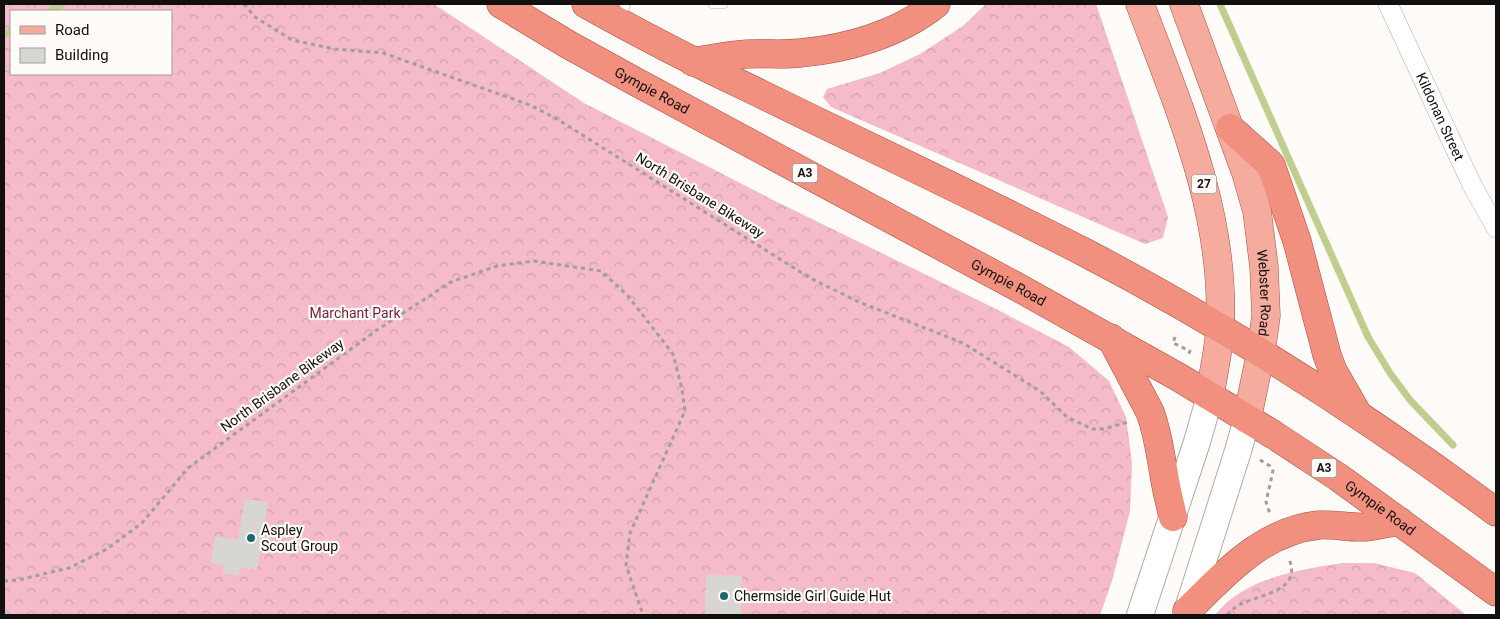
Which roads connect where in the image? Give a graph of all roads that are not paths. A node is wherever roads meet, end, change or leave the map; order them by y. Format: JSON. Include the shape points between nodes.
{"nodes":[{"id":1,"x":501,"y":4,"type":"edge"},
{"id":2,"x":586,"y":4,"type":"edge"},
{"id":3,"x":713,"y":4,"type":"edge"},
{"id":4,"x":723,"y":4,"type":"edge"},
{"id":5,"x":936,"y":4,"type":"edge"},
{"id":6,"x":1140,"y":4,"type":"edge"},
{"id":7,"x":1184,"y":4,"type":"edge"},
{"id":8,"x":1388,"y":4,"type":"edge"},
{"id":9,"x":622,"y":13,"type":"edge"},
{"id":10,"x":693,"y":62,"type":"junction"},
{"id":11,"x":1230,"y":128,"type":"junction"},
{"id":12,"x":1496,"y":228,"type":"edge"},
{"id":13,"x":1220,"y":328,"type":"junction"},
{"id":14,"x":1111,"y":338,"type":"junction"},
{"id":15,"x":1261,"y":352,"type":"junction"},
{"id":16,"x":1210,"y":396,"type":"junction"},
{"id":17,"x":1358,"y":415,"type":"junction"},
{"id":18,"x":1246,"y":419,"type":"junction"},
{"id":19,"x":1496,"y":512,"type":"edge"},
{"id":20,"x":1173,"y":518,"type":"junction"},
{"id":21,"x":1399,"y":521,"type":"junction"},
{"id":22,"x":1496,"y":592,"type":"edge"},
{"id":23,"x":1187,"y":613,"type":"edge"},
{"id":24,"x":1140,"y":615,"type":"edge"}],
"edges":[{"from":1,"to":14,"type":"highway","name":"Gympie Road","number":"A3","via":[[638,83]]},
{"from":2,"to":9,"type":"highway"},
{"from":3,"to":4,"type":"lane"},
{"from":5,"to":10,"type":"highway","via":[[895,29],[832,49],[774,55],[746,54]]},
{"from":6,"to":13,"type":"main road","number":"27","via":[[1193,145],[1203,182],[1216,256]]},
{"from":7,"to":11,"type":"main road","name":"Webster Road"},
{"from":8,"to":12,"type":"street","name":"Kildonan Street","via":[[1472,185]]},
{"from":9,"to":10,"type":"highway"},
{"from":10,"to":13,"type":"highway","via":[[1074,247]]},
{"from":11,"to":15,"type":"main road","name":"Webster Road","via":[[1257,211],[1262,241],[1266,316]]},
{"from":11,"to":17,"type":"highway","via":[[1271,165],[1297,241],[1327,355]]},
{"from":13,"to":15,"type":"highway"},
{"from":13,"to":16,"type":"main road","number":"27"},
{"from":14,"to":16,"type":"highway","name":"Gympie Road","number":"A3"},
{"from":14,"to":20,"type":"highway","via":[[1150,412]]},
{"from":15,"to":17,"type":"highway"},
{"from":15,"to":18,"type":"main road","name":"Webster Road"},
{"from":16,"to":18,"type":"highway","name":"Gympie Road","number":"A3"},
{"from":16,"to":20,"type":"main road","number":"27"},
{"from":17,"to":19,"type":"highway"},
{"from":18,"to":21,"type":"highway","name":"Gympie Road","number":"A3","via":[[1338,477]]},
{"from":18,"to":23,"type":"main road","name":"Webster Road"},
{"from":20,"to":24,"type":"main road","number":"27"},
{"from":21,"to":22,"type":"highway","name":"Gympie Road","number":"A3"},
{"from":21,"to":23,"type":"highway","via":[[1365,527],[1319,525],[1278,535],[1243,557]]}]}
